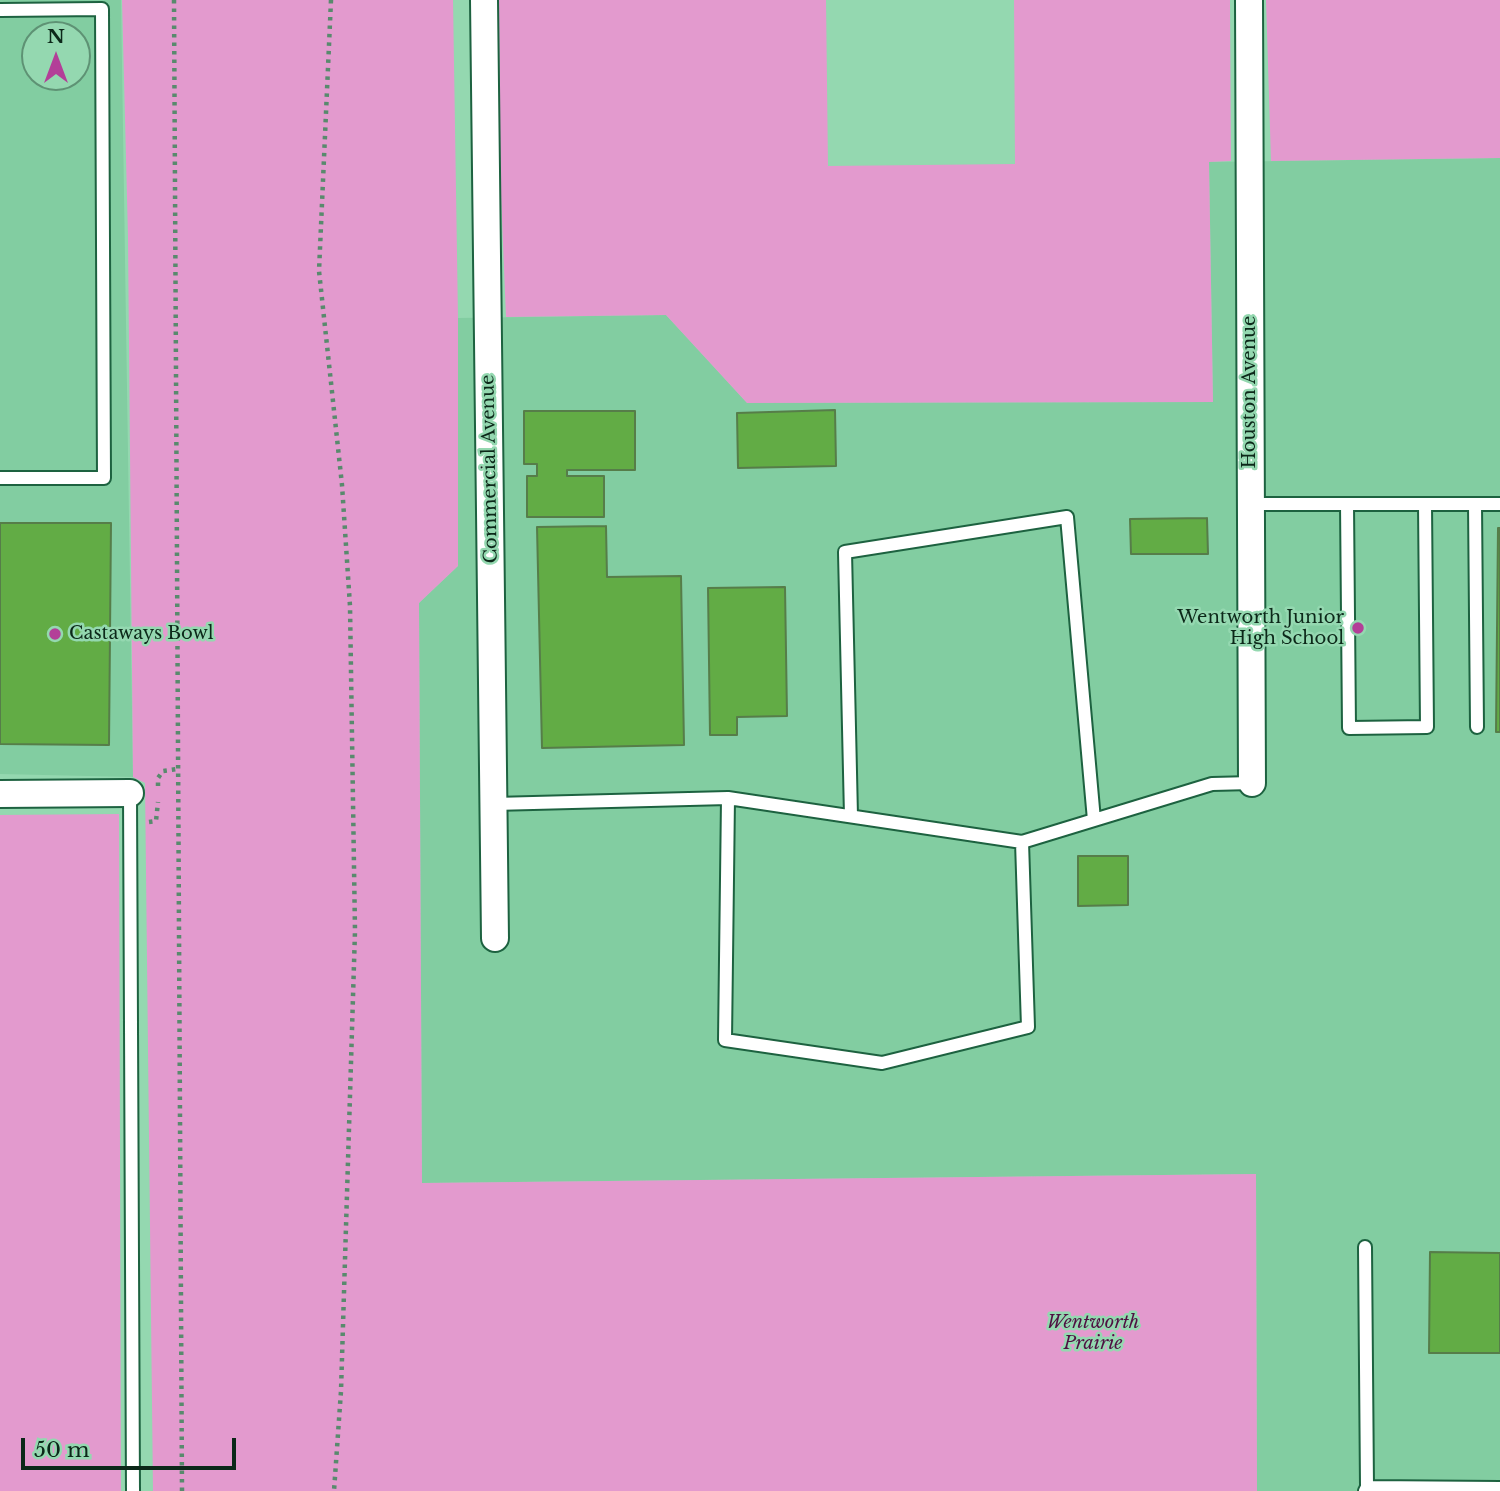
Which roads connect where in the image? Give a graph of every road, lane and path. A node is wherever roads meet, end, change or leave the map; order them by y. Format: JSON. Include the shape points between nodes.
{"nodes":[{"id":1,"x":174,"y":0,"type":"edge"},
{"id":2,"x":331,"y":0,"type":"edge"},
{"id":3,"x":484,"y":0,"type":"edge"},
{"id":4,"x":1249,"y":0,"type":"edge"},
{"id":5,"x":0,"y":10,"type":"edge"},
{"id":6,"x":0,"y":478,"type":"edge"},
{"id":7,"x":1251,"y":504,"type":"junction"},
{"id":8,"x":1347,"y":504,"type":"junction"},
{"id":9,"x":1425,"y":504,"type":"junction"},
{"id":10,"x":1475,"y":504,"type":"junction"},
{"id":11,"x":1500,"y":504,"type":"edge"},
{"id":12,"x":1477,"y":727,"type":"dead end"},
{"id":13,"x":1252,"y":783,"type":"joint"},
{"id":14,"x":130,"y":793,"type":"joint"},
{"id":15,"x":0,"y":794,"type":"edge"},
{"id":16,"x":728,"y":797,"type":"junction"},
{"id":17,"x":494,"y":804,"type":"junction"},
{"id":18,"x":851,"y":816,"type":"junction"},
{"id":19,"x":1094,"y":820,"type":"junction"},
{"id":20,"x":1022,"y":842,"type":"junction"},
{"id":21,"x":495,"y":939,"type":"dead end"},
{"id":22,"x":1365,"y":1247,"type":"dead end"},
{"id":23,"x":1500,"y":1488,"type":"edge"},
{"id":24,"x":1366,"y":1489,"type":"edge"},
{"id":25,"x":133,"y":1491,"type":"edge"},
{"id":26,"x":182,"y":1491,"type":"edge"},
{"id":27,"x":334,"y":1491,"type":"edge"}],
"edges":[{"from":1,"to":26,"type":"path"},
{"from":2,"to":27,"type":"path","via":[[319,271],[350,606],[355,931]]},
{"from":3,"to":17,"type":"street","name":"Commercial Avenue"},
{"from":4,"to":7,"type":"street","name":"Houston Avenue"},
{"from":5,"to":6,"type":"lane","via":[[102,9],[104,478]]},
{"from":7,"to":8,"type":"lane"},
{"from":7,"to":13,"type":"street","name":"Houston Avenue"},
{"from":8,"to":9,"type":"lane"},
{"from":8,"to":9,"type":"lane","via":[[1349,727],[1427,727]]},
{"from":9,"to":10,"type":"lane"},
{"from":10,"to":11,"type":"lane"},
{"from":10,"to":12,"type":"lane"},
{"from":13,"to":19,"type":"lane","via":[[1212,784]]},
{"from":14,"to":15,"type":"street"},
{"from":14,"to":25,"type":"lane"},
{"from":16,"to":17,"type":"lane"},
{"from":16,"to":18,"type":"lane"},
{"from":16,"to":20,"type":"lane","via":[[725,1040],[882,1063],[1028,1027]]},
{"from":17,"to":21,"type":"street","name":"Commercial Avenue"},
{"from":18,"to":19,"type":"lane","via":[[845,552],[1067,517]]},
{"from":18,"to":20,"type":"lane"},
{"from":19,"to":20,"type":"lane"},
{"from":22,"to":24,"type":"lane"},
{"from":23,"to":24,"type":"lane"}]}
